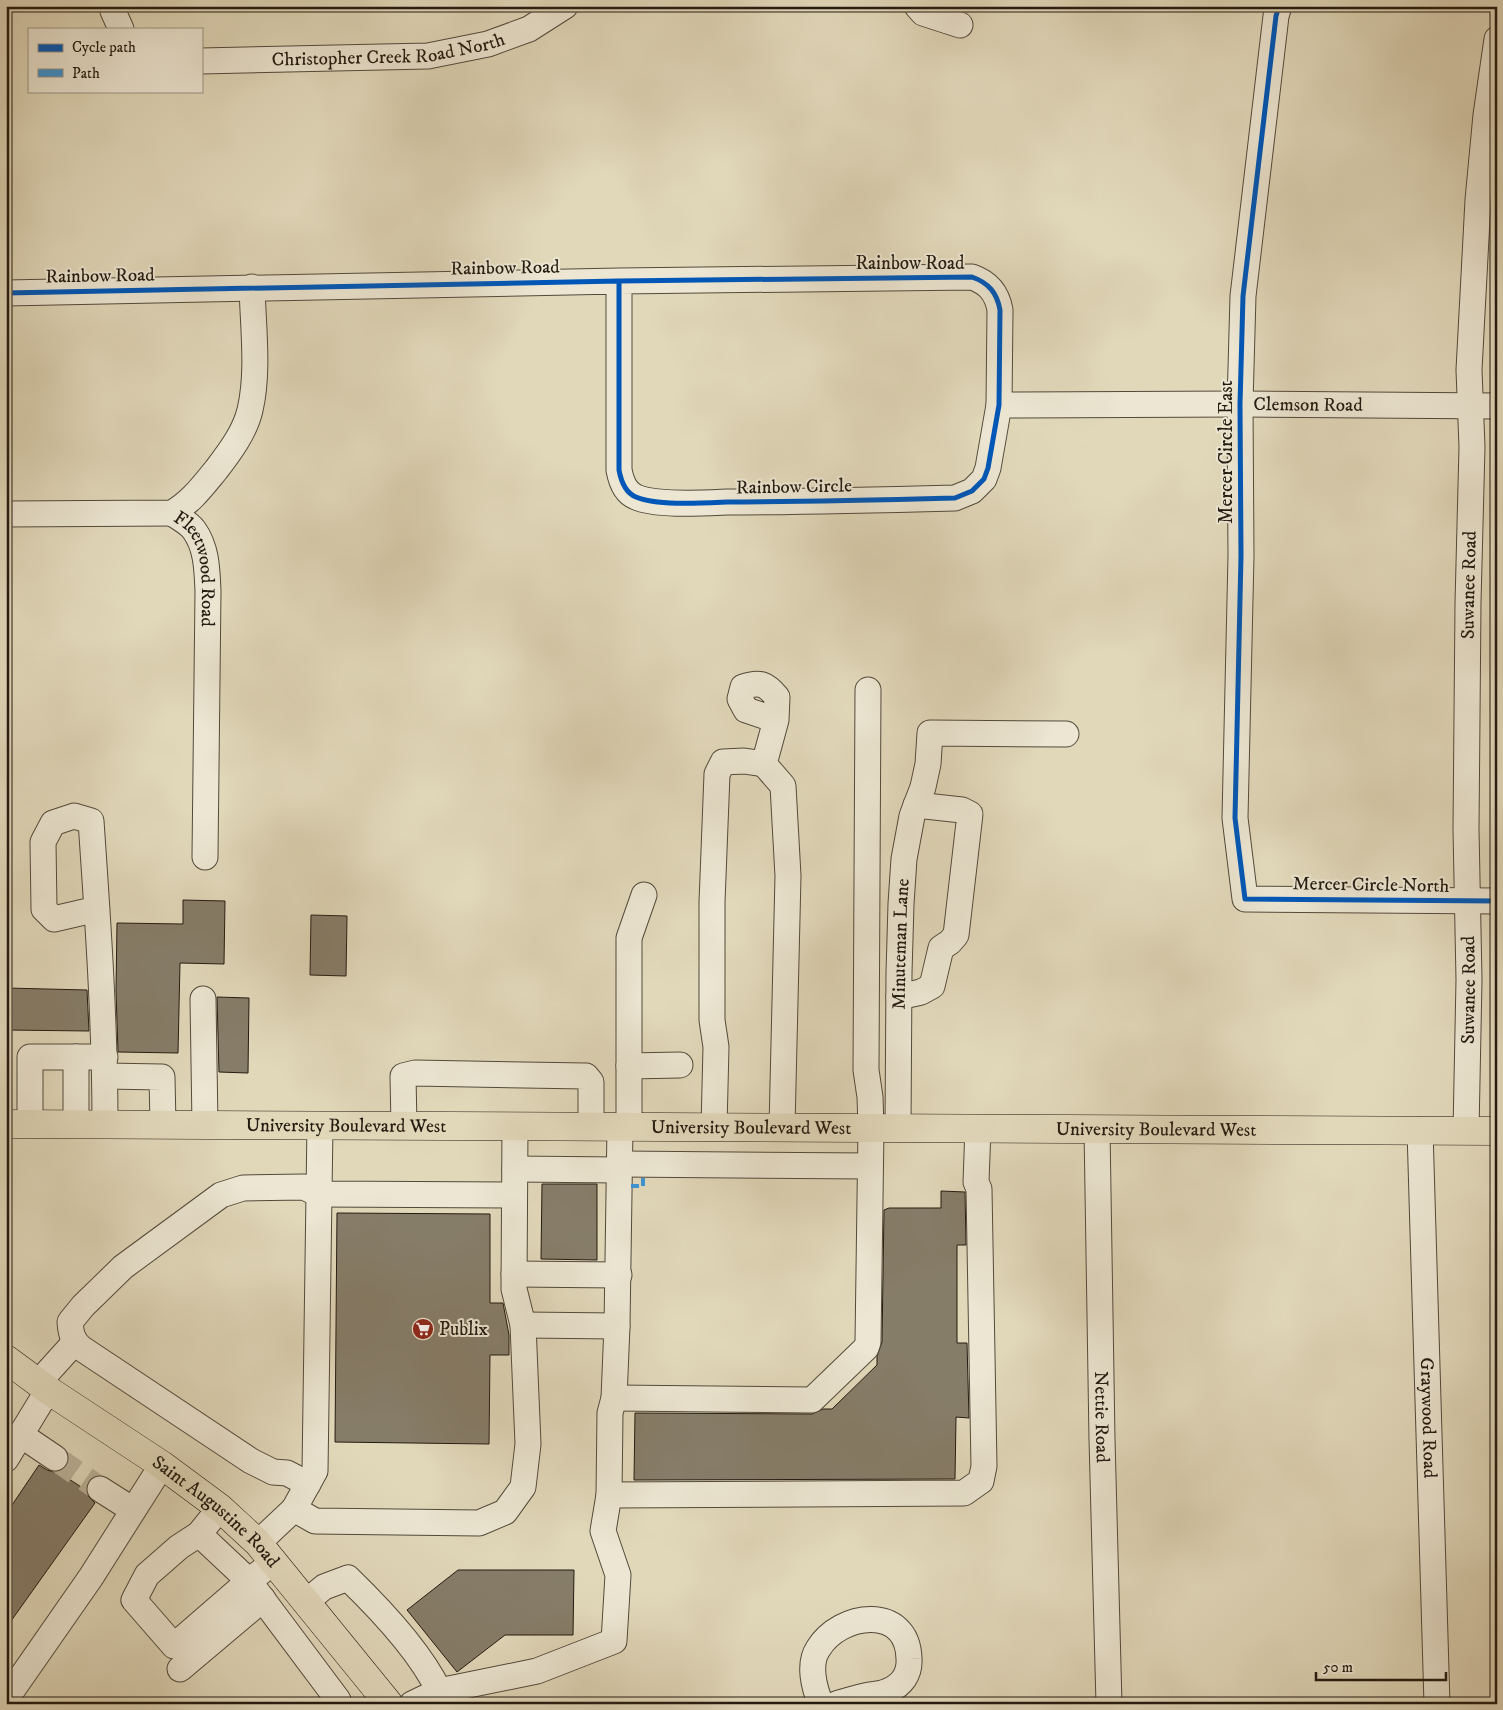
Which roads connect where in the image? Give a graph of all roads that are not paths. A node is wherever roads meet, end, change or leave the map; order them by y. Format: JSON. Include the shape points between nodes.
{"nodes":[{"id":1,"x":113,"y":6,"type":"edge"},
{"id":2,"x":565,"y":6,"type":"edge"},
{"id":3,"x":917,"y":6,"type":"edge"},
{"id":4,"x":1279,"y":6,"type":"edge"},
{"id":5,"x":960,"y":25,"type":"dead end"},
{"id":6,"x":121,"y":28,"type":"edge"},
{"id":7,"x":1497,"y":39,"type":"edge"},
{"id":8,"x":202,"y":61,"type":"edge"},
{"id":9,"x":619,"y":281,"type":"junction"},
{"id":10,"x":252,"y":287,"type":"junction"},
{"id":11,"x":6,"y":293,"type":"edge"},
{"id":12,"x":997,"y":296,"type":"joint"},
{"id":13,"x":1240,"y":404,"type":"junction"},
{"id":14,"x":999,"y":405,"type":"junction"},
{"id":15,"x":1470,"y":406,"type":"junction"},
{"id":16,"x":1497,"y":406,"type":"edge"},
{"id":17,"x":172,"y":512,"type":"junction"},
{"id":18,"x":6,"y":514,"type":"edge"},
{"id":19,"x":868,"y":690,"type":"dead end"},
{"id":20,"x":776,"y":720,"type":"dead end"},
{"id":21,"x":1066,"y":734,"type":"dead end"},
{"id":22,"x":764,"y":764,"type":"junction"},
{"id":23,"x":916,"y":805,"type":"junction"},
{"id":24,"x":205,"y":857,"type":"dead end"},
{"id":25,"x":644,"y":895,"type":"dead end"},
{"id":26,"x":1245,"y":899,"type":"joint"},
{"id":27,"x":1467,"y":900,"type":"junction"},
{"id":28,"x":1497,"y":901,"type":"edge"},
{"id":29,"x":98,"y":909,"type":"dead end"},
{"id":30,"x":899,"y":998,"type":"junction"},
{"id":31,"x":203,"y":999,"type":"dead end"},
{"id":32,"x":76,"y":1057,"type":"junction"},
{"id":33,"x":680,"y":1065,"type":"dead end"},
{"id":34,"x":105,"y":1066,"type":"junction"},
{"id":35,"x":629,"y":1066,"type":"junction"},
{"id":36,"x":18,"y":1124,"type":"edge"},
{"id":37,"x":76,"y":1124,"type":"junction"},
{"id":38,"x":105,"y":1125,"type":"junction"},
{"id":39,"x":163,"y":1125,"type":"junction"},
{"id":40,"x":204,"y":1125,"type":"junction"},
{"id":41,"x":320,"y":1125,"type":"junction"},
{"id":42,"x":404,"y":1126,"type":"junction"},
{"id":43,"x":515,"y":1126,"type":"junction"},
{"id":44,"x":591,"y":1127,"type":"junction"},
{"id":45,"x":625,"y":1127,"type":"junction"},
{"id":46,"x":714,"y":1127,"type":"junction"},
{"id":47,"x":782,"y":1127,"type":"junction"},
{"id":48,"x":871,"y":1128,"type":"junction"},
{"id":49,"x":898,"y":1128,"type":"junction"},
{"id":50,"x":978,"y":1128,"type":"junction"},
{"id":51,"x":1097,"y":1129,"type":"junction"},
{"id":52,"x":1420,"y":1130,"type":"junction"},
{"id":53,"x":1466,"y":1131,"type":"junction"},
{"id":54,"x":1497,"y":1131,"type":"edge"},
{"id":55,"x":870,"y":1166,"type":"junction"},
{"id":56,"x":620,"y":1167,"type":"junction"},
{"id":57,"x":515,"y":1169,"type":"junction"},
{"id":58,"x":318,"y":1194,"type":"junction"},
{"id":59,"x":514,"y":1195,"type":"junction"},
{"id":60,"x":514,"y":1274,"type":"junction"},
{"id":61,"x":619,"y":1274,"type":"junction"},
{"id":62,"x":523,"y":1325,"type":"junction"},
{"id":63,"x":618,"y":1326,"type":"junction"},
{"id":64,"x":75,"y":1342,"type":"junction"},
{"id":65,"x":6,"y":1359,"type":"edge"},
{"id":66,"x":43,"y":1386,"type":"junction"},
{"id":67,"x":614,"y":1398,"type":"junction"},
{"id":68,"x":21,"y":1435,"type":"junction"},
{"id":69,"x":6,"y":1458,"type":"edge"},
{"id":70,"x":55,"y":1458,"type":"tunnel mouth"},
{"id":71,"x":162,"y":1465,"type":"junction"},
{"id":72,"x":308,"y":1484,"type":"junction"},
{"id":73,"x":100,"y":1489,"type":"tunnel mouth"},
{"id":74,"x":609,"y":1495,"type":"junction"},
{"id":75,"x":220,"y":1508,"type":"junction"},
{"id":76,"x":294,"y":1509,"type":"junction"},
{"id":77,"x":133,"y":1510,"type":"junction"},
{"id":78,"x":199,"y":1534,"type":"junction"},
{"id":79,"x":266,"y":1552,"type":"junction"},
{"id":80,"x":256,"y":1590,"type":"junction"},
{"id":81,"x":306,"y":1602,"type":"junction"},
{"id":82,"x":180,"y":1669,"type":"dead end"},
{"id":83,"x":366,"y":1676,"type":"junction"},
{"id":84,"x":439,"y":1691,"type":"junction"},
{"id":85,"x":6,"y":1699,"type":"edge"},
{"id":86,"x":335,"y":1702,"type":"edge"},
{"id":87,"x":389,"y":1704,"type":"edge"},
{"id":88,"x":412,"y":1704,"type":"edge"},
{"id":89,"x":821,"y":1704,"type":"edge"},
{"id":90,"x":836,"y":1704,"type":"edge"},
{"id":91,"x":1109,"y":1704,"type":"edge"},
{"id":92,"x":1437,"y":1704,"type":"edge"}],
"edges":[{"from":1,"to":6,"type":"street"},
{"from":2,"to":8,"type":"street","name":"Christopher Creek Road North","via":[[529,29],[488,44],[428,56]]},
{"from":3,"to":5,"type":"street","via":[[923,13]]},
{"from":4,"to":13,"type":"street","name":"Mercer Circle East","via":[[1243,296]]},
{"from":7,"to":15,"type":"street","name":"Suwanee Road","via":[[1478,200]]},
{"from":9,"to":10,"type":"street","name":"Rainbow Road"},
{"from":9,"to":12,"type":"street","name":"Rainbow Road","via":[[972,277],[982,280]]},
{"from":9,"to":14,"type":"street","name":"Rainbow Circle","via":[[619,470],[626,489],[635,497],[652,502],[955,498],[972,492],[984,479]]},
{"from":10,"to":11,"type":"street","name":"Rainbow Road"},
{"from":10,"to":17,"type":"street","name":"Fleetwood Road","via":[[254,381],[250,411],[242,432],[214,473],[192,499]]},
{"from":12,"to":14,"type":"street","name":"Rainbow Circle","via":[[1000,310]]},
{"from":13,"to":14,"type":"street","name":"Clemson Road"},
{"from":13,"to":15,"type":"street","name":"Clemson Road"},
{"from":13,"to":26,"type":"street","name":"Mercer Circle East","via":[[1241,556],[1235,818]]},
{"from":15,"to":16,"type":"street","name":"Clemson Road"},
{"from":15,"to":27,"type":"street","name":"Suwanee Road"},
{"from":17,"to":18,"type":"street"},
{"from":17,"to":24,"type":"street","name":"Fleetwood Road","via":[[193,528],[203,547],[207,568]]},
{"from":19,"to":48,"type":"street","via":[[866,1070]]},
{"from":20,"to":22,"type":"street"},
{"from":21,"to":23,"type":"street","name":"Minuteman Lane","via":[[930,733],[928,764]]},
{"from":22,"to":46,"type":"street","via":[[744,760],[723,762],[717,774],[712,902],[712,1020],[716,1047]]},
{"from":22,"to":47,"type":"street","via":[[783,786],[788,867]]},
{"from":23,"to":30,"type":"street","name":"Minuteman Lane","via":[[904,859],[900,904]]},
{"from":23,"to":30,"type":"street","via":[[962,810],[970,814],[956,935],[941,948],[932,986]]},
{"from":25,"to":35,"type":"street","via":[[630,938]]},
{"from":26,"to":27,"type":"street","name":"Mercer Circle North"},
{"from":27,"to":28,"type":"street","name":"Mercer Circle North"},
{"from":27,"to":53,"type":"street","name":"Suwanee Road"},
{"from":29,"to":34,"type":"street"},
{"from":30,"to":49,"type":"street","name":"Minuteman Lane"},
{"from":31,"to":40,"type":"street"},
{"from":32,"to":34,"type":"street"},
{"from":32,"to":36,"type":"street","via":[[30,1057]]},
{"from":32,"to":37,"type":"street"},
{"from":33,"to":35,"type":"street"},
{"from":34,"to":38,"type":"street"},
{"from":34,"to":39,"type":"street","via":[[162,1077]]},
{"from":35,"to":45,"type":"street"},
{"from":36,"to":37,"type":"main road","name":"University Boulevard West"},
{"from":37,"to":38,"type":"main road","name":"University Boulevard West"},
{"from":38,"to":39,"type":"main road","name":"University Boulevard West"},
{"from":39,"to":40,"type":"main road","name":"University Boulevard West"},
{"from":40,"to":41,"type":"main road","name":"University Boulevard West"},
{"from":41,"to":42,"type":"main road","name":"University Boulevard West"},
{"from":41,"to":58,"type":"street"},
{"from":42,"to":43,"type":"main road","name":"University Boulevard West"},
{"from":42,"to":44,"type":"street","via":[[403,1076],[415,1073],[586,1076],[591,1082]]},
{"from":43,"to":44,"type":"main road","name":"University Boulevard West"},
{"from":43,"to":57,"type":"street"},
{"from":44,"to":45,"type":"main road","name":"University Boulevard West"},
{"from":45,"to":46,"type":"main road","name":"University Boulevard West"},
{"from":45,"to":56,"type":"street"},
{"from":46,"to":47,"type":"main road","name":"University Boulevard West"},
{"from":47,"to":48,"type":"main road","name":"University Boulevard West"},
{"from":48,"to":49,"type":"main road","name":"University Boulevard West"},
{"from":48,"to":55,"type":"street"},
{"from":49,"to":50,"type":"main road","name":"University Boulevard West"},
{"from":50,"to":51,"type":"main road","name":"University Boulevard West"},
{"from":50,"to":74,"type":"street","via":[[976,1182],[980,1189],[984,1466],[981,1481],[964,1493]]},
{"from":51,"to":52,"type":"main road","name":"University Boulevard West"},
{"from":51,"to":91,"type":"street","name":"Nettie Road"},
{"from":52,"to":53,"type":"main road","name":"University Boulevard West"},
{"from":52,"to":92,"type":"street","name":"Graywood Road"},
{"from":53,"to":54,"type":"main road","name":"University Boulevard West"},
{"from":55,"to":56,"type":"street"},
{"from":55,"to":67,"type":"street","via":[[868,1342],[866,1348],[812,1400]]},
{"from":56,"to":57,"type":"street"},
{"from":56,"to":61,"type":"street"},
{"from":57,"to":59,"type":"street"},
{"from":58,"to":59,"type":"street"},
{"from":58,"to":64,"type":"street","via":[[296,1187],[243,1188],[221,1195],[123,1267],[83,1306],[70,1322]]},
{"from":58,"to":72,"type":"street","via":[[315,1471]]},
{"from":59,"to":60,"type":"street"},
{"from":60,"to":61,"type":"street"},
{"from":60,"to":62,"type":"street","via":[[514,1289]]},
{"from":61,"to":63,"type":"street"},
{"from":62,"to":63,"type":"street"},
{"from":62,"to":76,"type":"street","via":[[527,1452],[523,1487],[505,1512],[479,1523],[444,1524],[315,1521]]},
{"from":63,"to":67,"type":"street"},
{"from":64,"to":66,"type":"street"},
{"from":64,"to":72,"type":"street","via":[[251,1461]]},
{"from":65,"to":66,"type":"main road","name":"Saint Augustine Road"},
{"from":66,"to":68,"type":"street"},
{"from":66,"to":71,"type":"main road","name":"Saint Augustine Road"},
{"from":67,"to":74,"type":"street","via":[[610,1413]]},
{"from":68,"to":69,"type":"street"},
{"from":68,"to":70,"type":"street"},
{"from":71,"to":75,"type":"main road","name":"Saint Augustine Road"},
{"from":71,"to":77,"type":"street"},
{"from":72,"to":76,"type":"street"},
{"from":73,"to":77,"type":"street"},
{"from":74,"to":84,"type":"street","via":[[603,1531],[618,1575],[614,1641],[536,1671]]},
{"from":75,"to":78,"type":"street"},
{"from":75,"to":79,"type":"main road","name":"Saint Augustine Road"},
{"from":76,"to":79,"type":"street"},
{"from":77,"to":85,"type":"street"},
{"from":78,"to":80,"type":"street"},
{"from":78,"to":80,"type":"street","via":[[179,1546],[147,1575],[134,1600],[174,1646]]},
{"from":79,"to":80,"type":"street"},
{"from":79,"to":81,"type":"main road","name":"Saint Augustine Road"},
{"from":80,"to":82,"type":"street"},
{"from":80,"to":86,"type":"street"},
{"from":81,"to":83,"type":"main road","name":"Saint Augustine Road"},
{"from":81,"to":84,"type":"street","via":[[324,1587],[348,1578],[375,1604],[430,1671]]},
{"from":83,"to":86,"type":"street"},
{"from":83,"to":87,"type":"main road","name":"Saint Augustine Road"},
{"from":84,"to":88,"type":"street"},
{"from":89,"to":90,"type":"street","via":[[813,1681],[814,1665],[817,1650],[829,1635],[848,1624],[869,1619],[894,1626],[908,1647],[909,1671],[904,1680],[886,1692]]}]}
